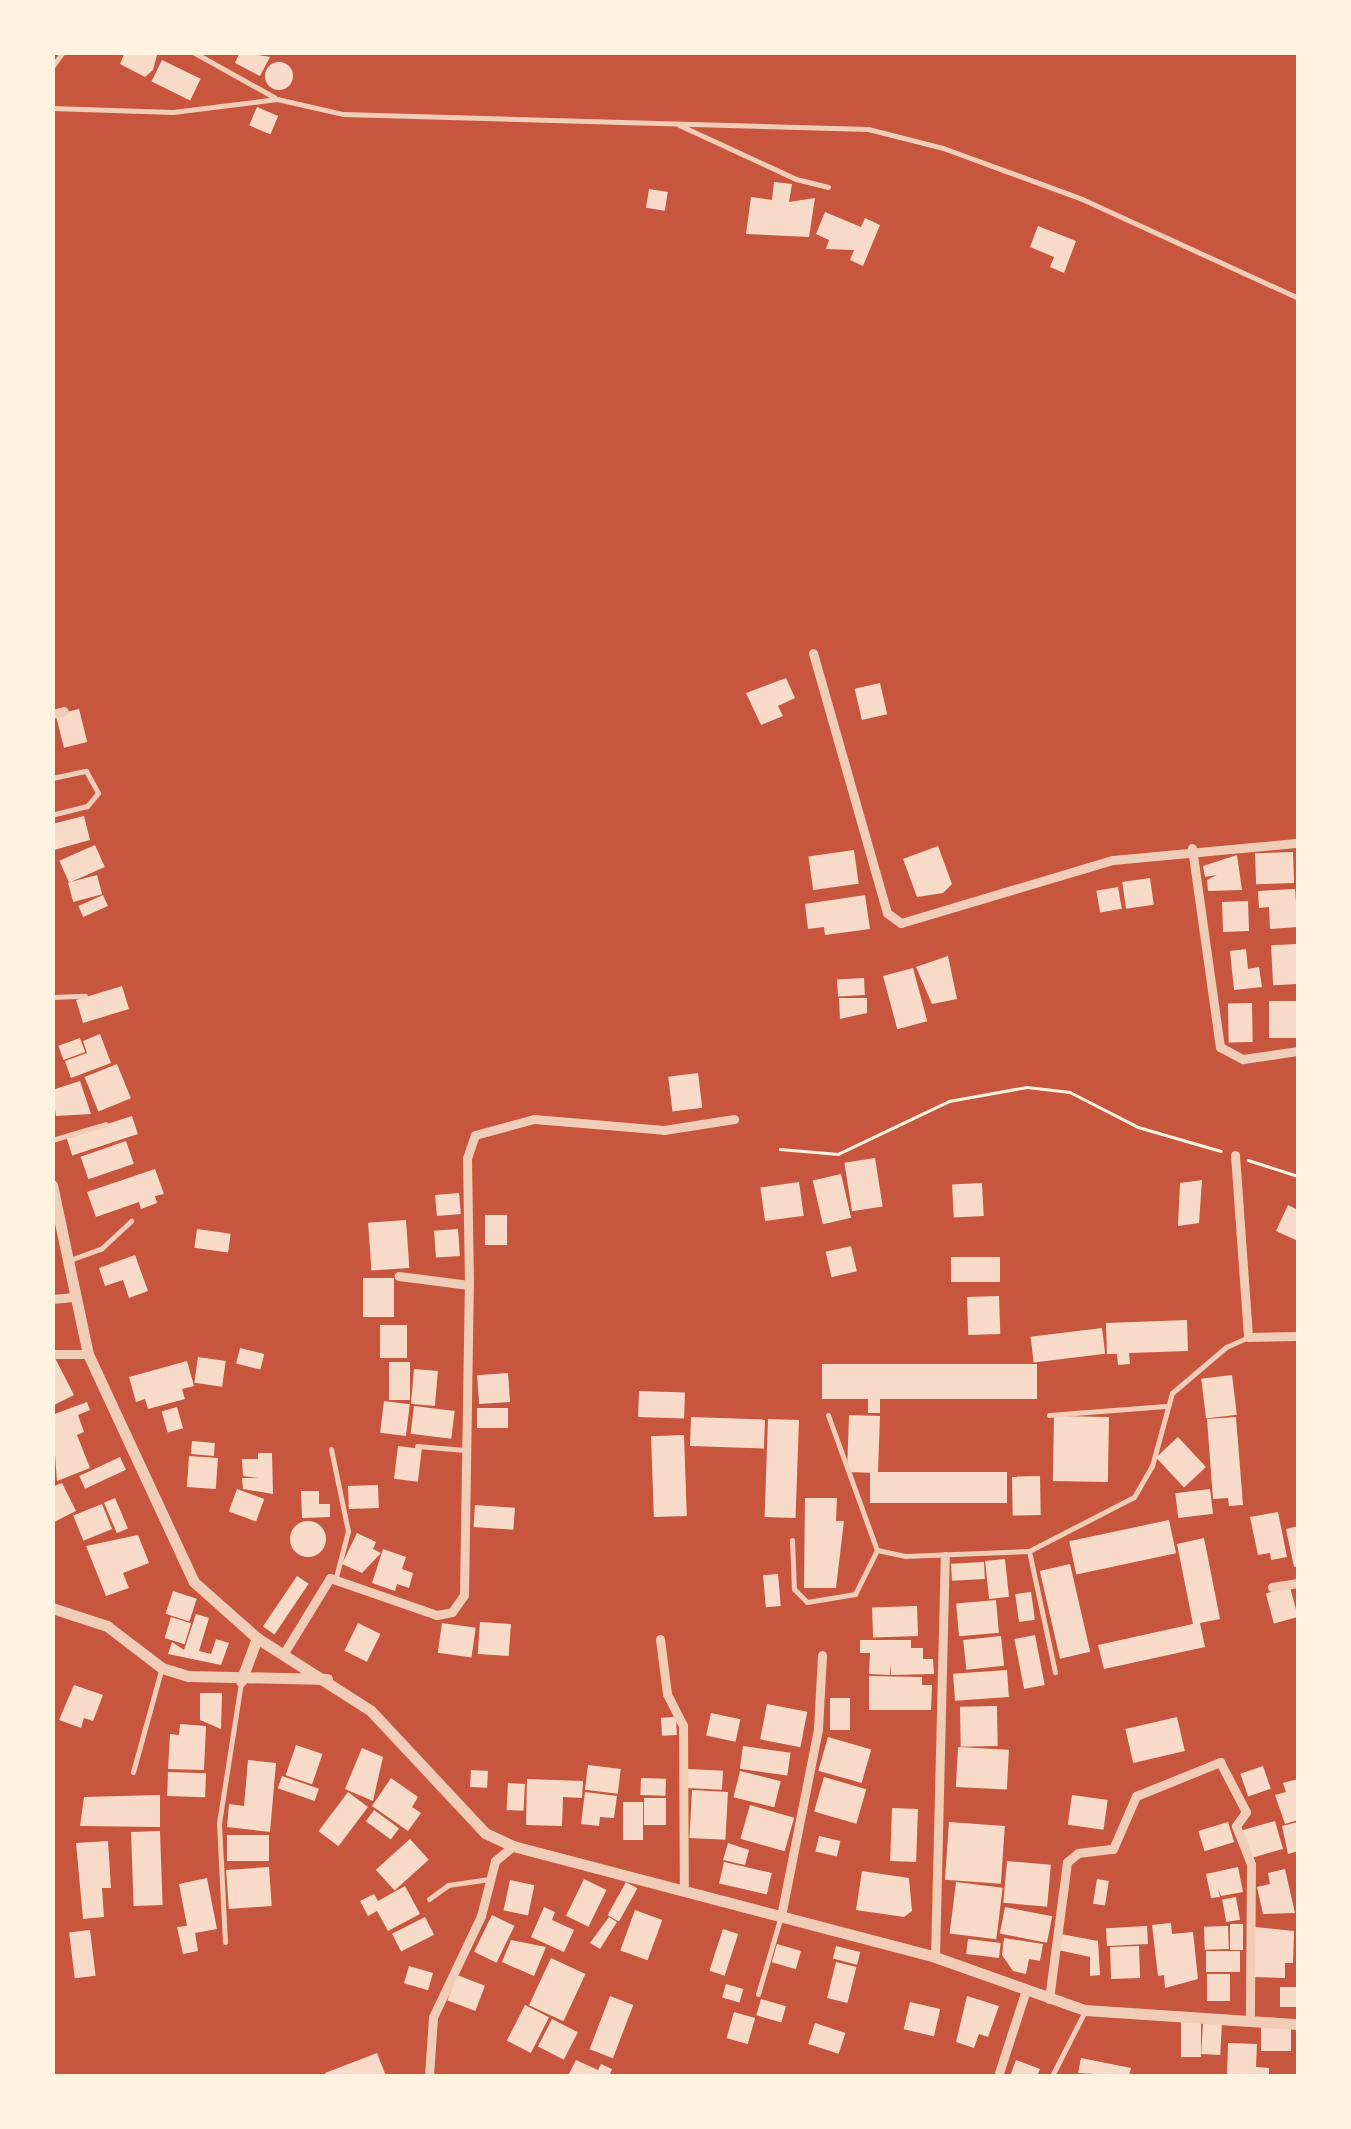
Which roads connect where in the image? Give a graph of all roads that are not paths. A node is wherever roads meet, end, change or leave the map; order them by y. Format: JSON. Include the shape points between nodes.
{"nodes":[{"id":1,"x":63,"y":52,"type":"edge"},
{"id":2,"x":193,"y":52,"type":"edge"},
{"id":3,"x":53,"y":65,"type":"edge"},
{"id":4,"x":277,"y":99,"type":"junction"},
{"id":5,"x":52,"y":108,"type":"edge"},
{"id":6,"x":672,"y":122,"type":"junction"},
{"id":7,"x":828,"y":187,"type":"dead end"},
{"id":8,"x":1298,"y":298,"type":"edge"},
{"id":9,"x":813,"y":653,"type":"dead end"},
{"id":10,"x":52,"y":778,"type":"edge"},
{"id":11,"x":52,"y":815,"type":"edge"},
{"id":12,"x":1298,"y":843,"type":"edge"},
{"id":13,"x":1192,"y":848,"type":"junction"},
{"id":14,"x":85,"y":996,"type":"dead end"},
{"id":15,"x":52,"y":998,"type":"edge"},
{"id":16,"x":1298,"y":1051,"type":"edge"},
{"id":17,"x":734,"y":1119,"type":"dead end"},
{"id":18,"x":106,"y":1124,"type":"dead end"},
{"id":19,"x":52,"y":1140,"type":"edge"},
{"id":20,"x":1235,"y":1155,"type":"road end"},
{"id":21,"x":52,"y":1185,"type":"edge"},
{"id":22,"x":131,"y":1221,"type":"dead end"},
{"id":23,"x":67,"y":1261,"type":"junction"},
{"id":24,"x":400,"y":1276,"type":"dead end"},
{"id":25,"x":469,"y":1286,"type":"junction"},
{"id":26,"x":74,"y":1297,"type":"junction"},
{"id":27,"x":52,"y":1299,"type":"edge"},
{"id":28,"x":1298,"y":1336,"type":"edge"},
{"id":29,"x":1248,"y":1338,"type":"junction"},
{"id":30,"x":52,"y":1354,"type":"edge"},
{"id":31,"x":88,"y":1354,"type":"junction"},
{"id":32,"x":1166,"y":1406,"type":"junction"},
{"id":33,"x":828,"y":1415,"type":"dead end"},
{"id":34,"x":1048,"y":1415,"type":"dead end"},
{"id":35,"x":417,"y":1446,"type":"dead end"},
{"id":36,"x":331,"y":1449,"type":"dead end"},
{"id":37,"x":468,"y":1451,"type":"junction"},
{"id":38,"x":792,"y":1540,"type":"dead end"},
{"id":39,"x":877,"y":1550,"type":"junction"},
{"id":40,"x":1029,"y":1551,"type":"junction"},
{"id":41,"x":945,"y":1556,"type":"junction"},
{"id":42,"x":336,"y":1577,"type":"junction"},
{"id":43,"x":1298,"y":1583,"type":"edge"},
{"id":44,"x":1272,"y":1587,"type":"dead end"},
{"id":45,"x":52,"y":1608,"type":"edge"},
{"id":46,"x":257,"y":1638,"type":"junction"},
{"id":47,"x":660,"y":1639,"type":"dead end"},
{"id":48,"x":284,"y":1654,"type":"junction"},
{"id":49,"x":822,"y":1655,"type":"dead end"},
{"id":50,"x":162,"y":1668,"type":"junction"},
{"id":51,"x":1056,"y":1672,"type":"dead end"},
{"id":52,"x":326,"y":1680,"type":"junction"},
{"id":53,"x":241,"y":1681,"type":"junction"},
{"id":54,"x":133,"y":1772,"type":"dead end"},
{"id":55,"x":513,"y":1846,"type":"junction"},
{"id":56,"x":490,"y":1878,"type":"junction"},
{"id":57,"x":684,"y":1891,"type":"junction"},
{"id":58,"x":429,"y":1899,"type":"dead end"},
{"id":59,"x":780,"y":1916,"type":"junction"},
{"id":60,"x":226,"y":1942,"type":"dead end"},
{"id":61,"x":935,"y":1958,"type":"junction"},
{"id":62,"x":1025,"y":1993,"type":"junction"},
{"id":63,"x":758,"y":1994,"type":"dead end"},
{"id":64,"x":1049,"y":2002,"type":"junction"},
{"id":65,"x":1085,"y":2010,"type":"junction"},
{"id":66,"x":1250,"y":2022,"type":"junction"},
{"id":67,"x":1298,"y":2024,"type":"edge"},
{"id":68,"x":1053,"y":2074,"type":"edge"},
{"id":69,"x":429,"y":2076,"type":"edge"},
{"id":70,"x":998,"y":2076,"type":"edge"}],
"edges":[{"from":1,"to":3,"type":"lane"},
{"from":2,"to":4,"type":"lane"},
{"from":4,"to":5,"type":"lane","via":[[174,112]]},
{"from":4,"to":6,"type":"lane","via":[[343,114]]},
{"from":6,"to":7,"type":"lane"},
{"from":6,"to":8,"type":"lane","via":[[836,126],[907,137],[1082,199]]},
{"from":9,"to":13,"type":"street","via":[[893,919],[911,922],[1113,860]]},
{"from":10,"to":11,"type":"lane","via":[[86,771],[98,793],[87,806]]},
{"from":12,"to":13,"type":"street"},
{"from":13,"to":16,"type":"street","via":[[1220,1048],[1242,1059]]},
{"from":14,"to":15,"type":"lane"},
{"from":17,"to":25,"type":"street","via":[[664,1130],[534,1119],[475,1135],[467,1158]]},
{"from":18,"to":19,"type":"lane"},
{"from":20,"to":29,"type":"street"},
{"from":21,"to":23,"type":"street"},
{"from":22,"to":23,"type":"lane","via":[[102,1248]]},
{"from":23,"to":26,"type":"street"},
{"from":24,"to":25,"type":"street","via":[[455,1278]]},
{"from":25,"to":37,"type":"street"},
{"from":26,"to":27,"type":"street"},
{"from":26,"to":31,"type":"street"},
{"from":28,"to":29,"type":"street"},
{"from":29,"to":32,"type":"lane","via":[[1193,1374]]},
{"from":30,"to":31,"type":"street"},
{"from":31,"to":46,"type":"street","via":[[178,1557],[214,1604]]},
{"from":32,"to":34,"type":"lane"},
{"from":32,"to":40,"type":"lane","via":[[1152,1466],[1134,1497]]},
{"from":33,"to":39,"type":"lane"},
{"from":35,"to":37,"type":"lane"},
{"from":36,"to":42,"type":"lane","via":[[348,1532]]},
{"from":37,"to":42,"type":"street","via":[[460,1606],[437,1615]]},
{"from":38,"to":39,"type":"lane","via":[[794,1589],[807,1602],[855,1594]]},
{"from":39,"to":41,"type":"lane"},
{"from":40,"to":41,"type":"lane"},
{"from":40,"to":51,"type":"lane"},
{"from":41,"to":61,"type":"street"},
{"from":42,"to":48,"type":"street","via":[[325,1582]]},
{"from":43,"to":44,"type":"street"},
{"from":45,"to":50,"type":"street","via":[[107,1626]]},
{"from":46,"to":48,"type":"street"},
{"from":46,"to":53,"type":"street"},
{"from":47,"to":57,"type":"street","via":[[668,1694],[684,1725]]},
{"from":48,"to":52,"type":"street"},
{"from":49,"to":59,"type":"street","via":[[818,1729]]},
{"from":50,"to":53,"type":"street"},
{"from":50,"to":54,"type":"lane","via":[[148,1699]]},
{"from":52,"to":53,"type":"street"},
{"from":52,"to":55,"type":"street","via":[[371,1710],[471,1823]]},
{"from":53,"to":60,"type":"lane","via":[[219,1823]]},
{"from":55,"to":56,"type":"street","via":[[498,1856]]},
{"from":55,"to":57,"type":"street"},
{"from":56,"to":58,"type":"lane","via":[[448,1885]]},
{"from":56,"to":69,"type":"street","via":[[481,1916],[433,2018]]},
{"from":57,"to":59,"type":"street"},
{"from":59,"to":61,"type":"street"},
{"from":59,"to":63,"type":"lane"},
{"from":61,"to":62,"type":"street"},
{"from":62,"to":64,"type":"street"},
{"from":62,"to":70,"type":"street"},
{"from":64,"to":65,"type":"street"},
{"from":64,"to":66,"type":"street","via":[[1067,1862],[1078,1853],[1113,1849],[1136,1796],[1220,1762],[1246,1812],[1236,1826],[1250,1864]]},
{"from":65,"to":66,"type":"street"},
{"from":65,"to":68,"type":"lane"},
{"from":66,"to":67,"type":"street"}]}
